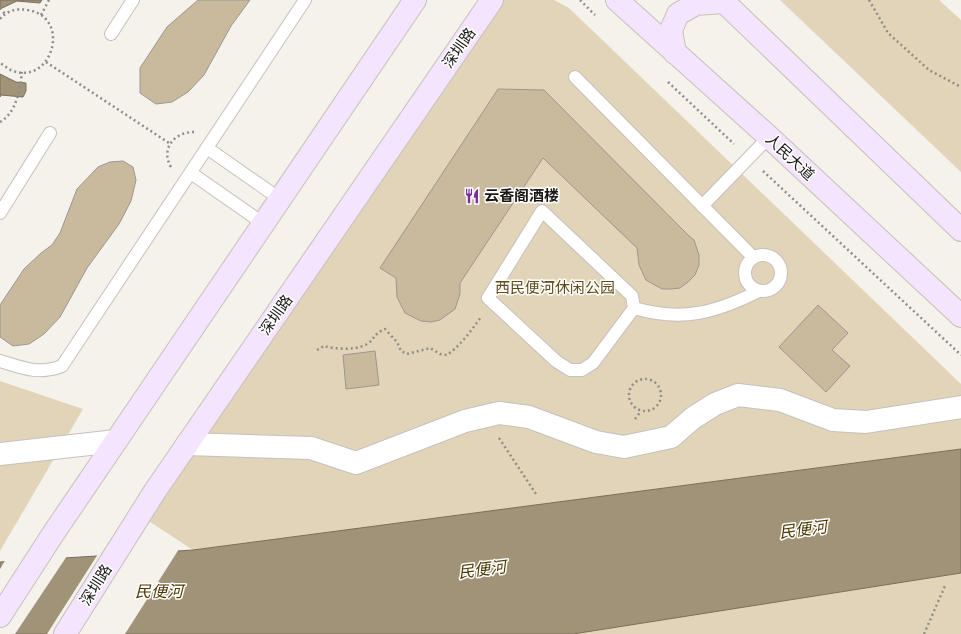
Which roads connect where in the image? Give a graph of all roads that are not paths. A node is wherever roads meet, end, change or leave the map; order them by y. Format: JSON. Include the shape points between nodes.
{"nodes":[{"id":1,"x":133,"y":0,"type":"edge"},
{"id":2,"x":305,"y":0,"type":"edge"},
{"id":3,"x":415,"y":0,"type":"edge"},
{"id":4,"x":492,"y":0,"type":"edge"},
{"id":5,"x":617,"y":0,"type":"edge"},
{"id":6,"x":723,"y":1,"type":"edge"},
{"id":7,"x":111,"y":34,"type":"dead end"},
{"id":8,"x":675,"y":53,"type":"junction"},
{"id":9,"x":575,"y":77,"type":"dead end"},
{"id":10,"x":50,"y":133,"type":"dead end"},
{"id":11,"x":769,"y":137,"type":"junction"},
{"id":12,"x":207,"y":148,"type":"junction"},
{"id":13,"x":191,"y":173,"type":"junction"},
{"id":14,"x":280,"y":199,"type":"junction"},
{"id":15,"x":702,"y":206,"type":"junction"},
{"id":16,"x":0,"y":213,"type":"edge"},
{"id":17,"x":264,"y":224,"type":"junction"},
{"id":18,"x":961,"y":230,"type":"edge"},
{"id":19,"x":753,"y":257,"type":"junction"},
{"id":20,"x":759,"y":291,"type":"junction"},
{"id":21,"x":634,"y":308,"type":"junction"},
{"id":22,"x":961,"y":316,"type":"edge"},
{"id":23,"x":0,"y":361,"type":"edge"},
{"id":24,"x":961,"y":407,"type":"edge"},
{"id":25,"x":116,"y":441,"type":"junction"},
{"id":26,"x":187,"y":444,"type":"junction"},
{"id":27,"x":0,"y":454,"type":"edge"},
{"id":28,"x":0,"y":616,"type":"edge"},
{"id":29,"x":65,"y":634,"type":"edge"}],
"edges":[{"from":1,"to":7,"type":"lane"},
{"from":2,"to":12,"type":"lane"},
{"from":3,"to":14,"type":"street"},
{"from":4,"to":26,"type":"street","name":"深圳路"},
{"from":5,"to":8,"type":"street","name":"人民大道"},
{"from":6,"to":8,"type":"street","via":[[696,4],[678,14],[671,30]]},
{"from":6,"to":18,"type":"street"},
{"from":8,"to":11,"type":"street","name":"人民大道"},
{"from":9,"to":15,"type":"lane"},
{"from":10,"to":16,"type":"lane"},
{"from":11,"to":15,"type":"lane"},
{"from":11,"to":22,"type":"street","name":"人民大道"},
{"from":12,"to":13,"type":"lane"},
{"from":12,"to":14,"type":"lane"},
{"from":13,"to":17,"type":"lane"},
{"from":13,"to":23,"type":"lane","via":[[62,366],[50,371],[34,371]]},
{"from":14,"to":17,"type":"street"},
{"from":15,"to":19,"type":"lane"},
{"from":17,"to":25,"type":"street"},
{"from":19,"to":20,"type":"lane","via":[[745,267],[746,279],[748,284]]},
{"from":19,"to":20,"type":"lane","via":[[770,256],[778,263],[780,269],[781,275],[775,285],[771,289]]},
{"from":20,"to":21,"type":"lane","via":[[733,304],[685,315],[656,314]]},
{"from":21,"to":21,"type":"lane","via":[[632,296],[542,211],[488,298],[556,361],[570,370],[582,370],[593,363]]},
{"from":24,"to":26,"type":"street","via":[[866,422],[833,420],[780,400],[738,395],[715,404],[670,437],[624,447],[596,442],[530,417],[499,413],[464,421],[356,463],[311,448]]},
{"from":25,"to":27,"type":"street"},
{"from":25,"to":28,"type":"street"},
{"from":26,"to":29,"type":"street","name":"深圳路"}]}
